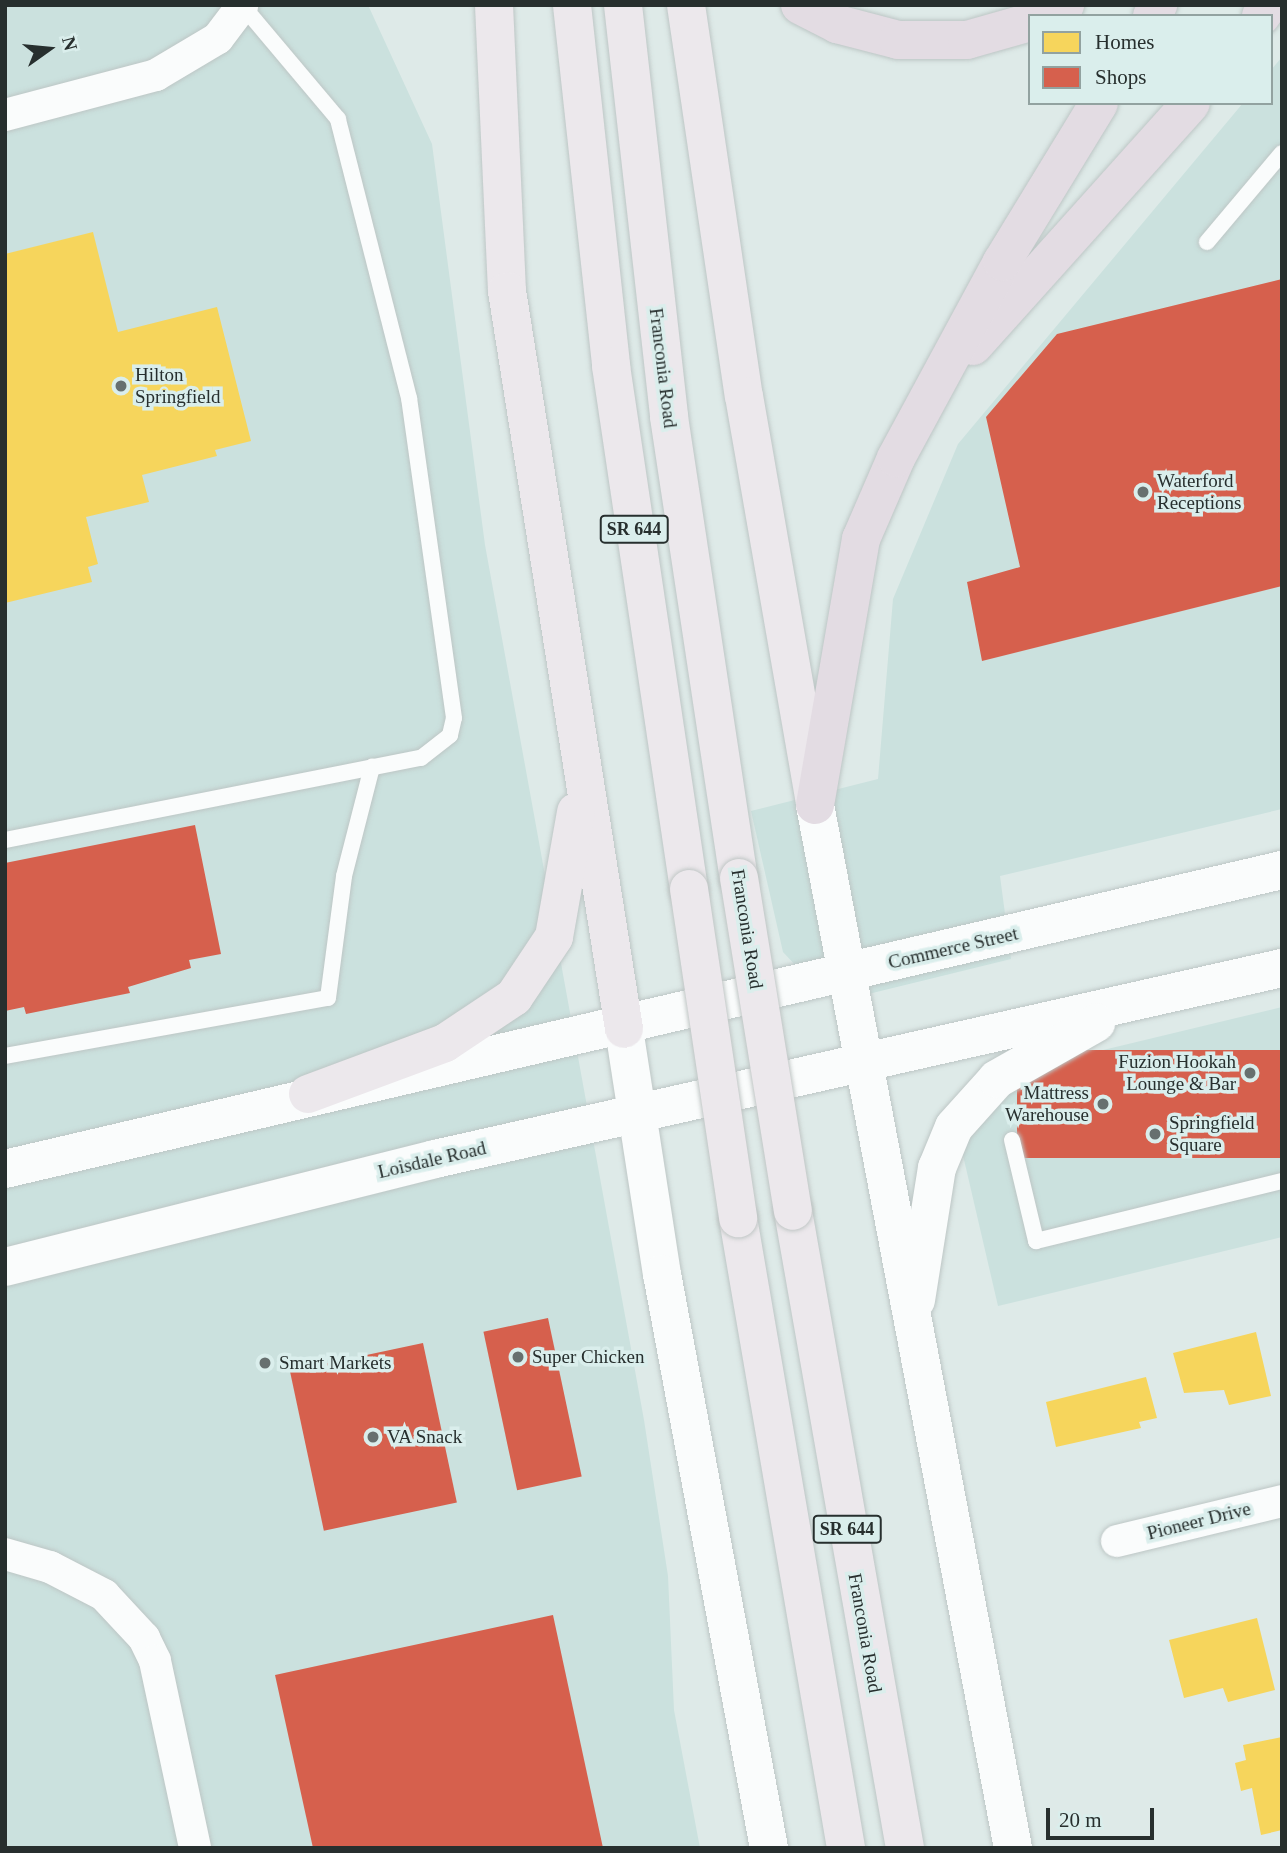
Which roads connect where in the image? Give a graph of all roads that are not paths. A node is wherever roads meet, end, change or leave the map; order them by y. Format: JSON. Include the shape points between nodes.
{"nodes":[{"id":1,"x":494,"y":5,"type":"edge"},
{"id":2,"x":572,"y":5,"type":"edge"},
{"id":3,"x":623,"y":5,"type":"edge"},
{"id":4,"x":686,"y":5,"type":"edge"},
{"id":5,"x":800,"y":5,"type":"edge"},
{"id":6,"x":1065,"y":5,"type":"edge"},
{"id":7,"x":242,"y":6,"type":"edge"},
{"id":8,"x":1048,"y":14,"type":"edge"},
{"id":9,"x":1028,"y":23,"type":"edge"},
{"id":10,"x":1097,"y":105,"type":"edge"},
{"id":11,"x":1189,"y":105,"type":"edge"},
{"id":12,"x":5,"y":115,"type":"edge"},
{"id":13,"x":1282,"y":153,"type":"edge"},
{"id":14,"x":1207,"y":242,"type":"dead end"},
{"id":15,"x":946,"y":376,"type":"junction"},
{"id":16,"x":372,"y":767,"type":"junction"},
{"id":17,"x":581,"y":768,"type":"junction"},
{"id":18,"x":815,"y":805,"type":"junction"},
{"id":19,"x":5,"y":840,"type":"edge"},
{"id":20,"x":1282,"y":870,"type":"edge"},
{"id":21,"x":1282,"y":968,"type":"edge"},
{"id":22,"x":843,"y":975,"type":"junction"},
{"id":23,"x":1138,"y":1001,"type":"junction"},
{"id":24,"x":624,"y":1028,"type":"junction"},
{"id":25,"x":5,"y":1056,"type":"edge"},
{"id":26,"x":859,"y":1060,"type":"junction"},
{"id":27,"x":308,"y":1094,"type":"junction"},
{"id":28,"x":637,"y":1113,"type":"junction"},
{"id":29,"x":1012,"y":1140,"type":"dead end"},
{"id":30,"x":5,"y":1169,"type":"edge"},
{"id":31,"x":1282,"y":1181,"type":"edge"},
{"id":32,"x":5,"y":1267,"type":"edge"},
{"id":33,"x":912,"y":1333,"type":"junction"},
{"id":34,"x":1282,"y":1501,"type":"edge"},
{"id":35,"x":1117,"y":1541,"type":"dead end"},
{"id":36,"x":5,"y":1554,"type":"edge"},
{"id":37,"x":195,"y":1848,"type":"edge"},
{"id":38,"x":769,"y":1848,"type":"edge"},
{"id":39,"x":846,"y":1848,"type":"edge"},
{"id":40,"x":905,"y":1848,"type":"edge"},
{"id":41,"x":1013,"y":1848,"type":"edge"}],
"edges":[{"from":1,"to":17,"type":"main road","via":[[506,281]]},
{"from":2,"to":39,"type":"main road","number":"SR 644","bridge":true,"via":[[611,366],[688,888],[738,1218]]},
{"from":3,"to":40,"type":"main road","name":"Franconia Road","number":"SR 644","bridge":true,"via":[[669,417],[739,878]]},
{"from":4,"to":18,"type":"main road","via":[[744,396]]},
{"from":5,"to":9,"type":"highway","via":[[837,24],[898,40],[967,40]]},
{"from":6,"to":8,"type":"highway"},
{"from":7,"to":12,"type":"street","via":[[218,37],[156,75]]},
{"from":7,"to":16,"type":"lane","via":[[338,119],[409,398],[454,718],[450,735],[433,752]]},
{"from":10,"to":15,"type":"highway","via":[[1002,262]]},
{"from":11,"to":15,"type":"highway"},
{"from":13,"to":14,"type":"lane"},
{"from":15,"to":18,"type":"highway","via":[[896,458],[861,540]]},
{"from":16,"to":19,"type":"lane"},
{"from":16,"to":25,"type":"lane","via":[[344,876],[328,998]]},
{"from":17,"to":24,"type":"main road"},
{"from":17,"to":27,"type":"main road","via":[[564,903],[550,945],[527,983],[445,1044]]},
{"from":18,"to":22,"type":"main road"},
{"from":20,"to":22,"type":"main road","name":"Commerce Street"},
{"from":21,"to":23,"type":"main road"},
{"from":22,"to":24,"type":"main road","name":"Commerce Street"},
{"from":22,"to":26,"type":"main road"},
{"from":23,"to":26,"type":"main road"},
{"from":23,"to":33,"type":"main road","via":[[1028,1059],[971,1102],[937,1168]]},
{"from":24,"to":27,"type":"main road"},
{"from":24,"to":28,"type":"main road"},
{"from":26,"to":28,"type":"main road","name":"Loisdale Road"},
{"from":26,"to":33,"type":"main road"},
{"from":27,"to":30,"type":"main road"},
{"from":28,"to":32,"type":"main road","name":"Loisdale Road"},
{"from":28,"to":38,"type":"main road"},
{"from":29,"to":31,"type":"lane","via":[[1036,1241]]},
{"from":33,"to":41,"type":"main road"},
{"from":34,"to":35,"type":"street","name":"Pioneer Drive"},
{"from":36,"to":37,"type":"street","via":[[50,1567],[104,1595],[144,1638],[155,1661]]}]}
